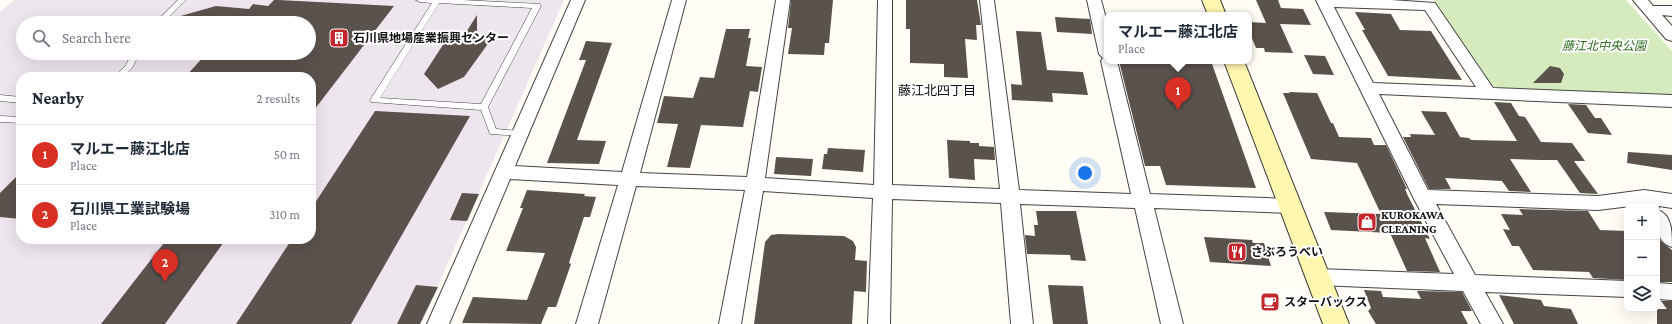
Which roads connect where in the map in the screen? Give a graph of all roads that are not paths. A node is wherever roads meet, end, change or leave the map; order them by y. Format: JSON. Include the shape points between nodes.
{"nodes":[{"id":1,"x":182,"y":0,"type":"edge"},
{"id":2,"x":420,"y":0,"type":"edge"},
{"id":3,"x":578,"y":0,"type":"edge"},
{"id":4,"x":679,"y":0,"type":"edge"},
{"id":5,"x":783,"y":0,"type":"edge"},
{"id":6,"x":885,"y":0,"type":"edge"},
{"id":7,"x":987,"y":0,"type":"edge"},
{"id":8,"x":1094,"y":0,"type":"edge"},
{"id":9,"x":1211,"y":0,"type":"edge"},
{"id":10,"x":437,"y":1,"type":"junction"},
{"id":11,"x":1323,"y":1,"type":"edge"},
{"id":12,"x":1645,"y":5,"type":"edge"},
{"id":13,"x":1672,"y":11,"type":"edge"},
{"id":14,"x":1215,"y":12,"type":"edge"},
{"id":15,"x":166,"y":16,"type":"edge"},
{"id":16,"x":1672,"y":36,"type":"edge"},
{"id":17,"x":1104,"y":42,"type":"edge"},
{"id":18,"x":132,"y":60,"type":"edge"},
{"id":19,"x":1110,"y":64,"type":"edge"},
{"id":20,"x":1235,"y":64,"type":"edge"},
{"id":21,"x":123,"y":72,"type":"edge"},
{"id":22,"x":1368,"y":88,"type":"junction"},
{"id":23,"x":1488,"y":93,"type":"junction"},
{"id":24,"x":0,"y":98,"type":"edge"},
{"id":25,"x":16,"y":100,"type":"edge"},
{"id":26,"x":1672,"y":101,"type":"edge"},
{"id":27,"x":484,"y":107,"type":"junction"},
{"id":28,"x":0,"y":119,"type":"edge"},
{"id":29,"x":16,"y":120,"type":"edge"},
{"id":30,"x":520,"y":134,"type":"junction"},
{"id":31,"x":502,"y":172,"type":"junction"},
{"id":32,"x":629,"y":180,"type":"junction"},
{"id":33,"x":755,"y":184,"type":"junction"},
{"id":34,"x":883,"y":192,"type":"junction"},
{"id":35,"x":1010,"y":195,"type":"junction"},
{"id":36,"x":1422,"y":197,"type":"junction"},
{"id":37,"x":1142,"y":200,"type":"junction"},
{"id":38,"x":1672,"y":201,"type":"edge"},
{"id":39,"x":1647,"y":202,"type":"edge"},
{"id":40,"x":1291,"y":206,"type":"junction"},
{"id":41,"x":1660,"y":221,"type":"edge"},
{"id":42,"x":1672,"y":239,"type":"edge"},
{"id":43,"x":1318,"y":277,"type":"junction"},
{"id":44,"x":1470,"y":282,"type":"junction"},
{"id":45,"x":1624,"y":289,"type":"edge"},
{"id":46,"x":1660,"y":291,"type":"edge"},
{"id":47,"x":1672,"y":292,"type":"edge"},
{"id":48,"x":438,"y":324,"type":"edge"},
{"id":49,"x":587,"y":324,"type":"edge"},
{"id":50,"x":730,"y":324,"type":"edge"},
{"id":51,"x":879,"y":324,"type":"edge"},
{"id":52,"x":1022,"y":324,"type":"edge"},
{"id":53,"x":1172,"y":324,"type":"edge"},
{"id":54,"x":1336,"y":324,"type":"edge"},
{"id":55,"x":1492,"y":324,"type":"edge"}],
"edges":[{"from":1,"to":15,"type":"lane"},
{"from":2,"to":10,"type":"lane"},
{"from":3,"to":30,"type":"street"},
{"from":4,"to":32,"type":"street"},
{"from":5,"to":33,"type":"street"},
{"from":6,"to":34,"type":"street"},
{"from":7,"to":35,"type":"street"},
{"from":8,"to":17,"type":"street"},
{"from":9,"to":14,"type":"street"},
{"from":10,"to":27,"type":"lane","via":[[537,6]]},
{"from":10,"to":27,"type":"lane","via":[[374,100]]},
{"from":11,"to":22,"type":"street"},
{"from":11,"to":23,"type":"street","via":[[1430,6]]},
{"from":12,"to":13,"type":"street"},
{"from":12,"to":16,"type":"street"},
{"from":18,"to":21,"type":"lane"},
{"from":19,"to":37,"type":"street"},
{"from":20,"to":40,"type":"street"},
{"from":22,"to":23,"type":"street"},
{"from":22,"to":36,"type":"street"},
{"from":23,"to":26,"type":"street"},
{"from":24,"to":25,"type":"lane"},
{"from":27,"to":30,"type":"lane","via":[[493,132]]},
{"from":28,"to":29,"type":"lane"},
{"from":30,"to":31,"type":"street"},
{"from":31,"to":32,"type":"street"},
{"from":31,"to":48,"type":"street"},
{"from":32,"to":33,"type":"street"},
{"from":32,"to":49,"type":"street"},
{"from":33,"to":34,"type":"street"},
{"from":33,"to":50,"type":"street"},
{"from":34,"to":35,"type":"street"},
{"from":34,"to":51,"type":"street"},
{"from":35,"to":37,"type":"street"},
{"from":35,"to":52,"type":"street"},
{"from":36,"to":39,"type":"street","via":[[1598,203]]},
{"from":36,"to":44,"type":"street"},
{"from":37,"to":40,"type":"street"},
{"from":37,"to":53,"type":"street"},
{"from":38,"to":39,"type":"street"},
{"from":40,"to":43,"type":"street"},
{"from":41,"to":42,"type":"street"},
{"from":43,"to":44,"type":"street"},
{"from":43,"to":54,"type":"street"},
{"from":44,"to":45,"type":"street"},
{"from":44,"to":55,"type":"street"},
{"from":46,"to":47,"type":"street"}]}
